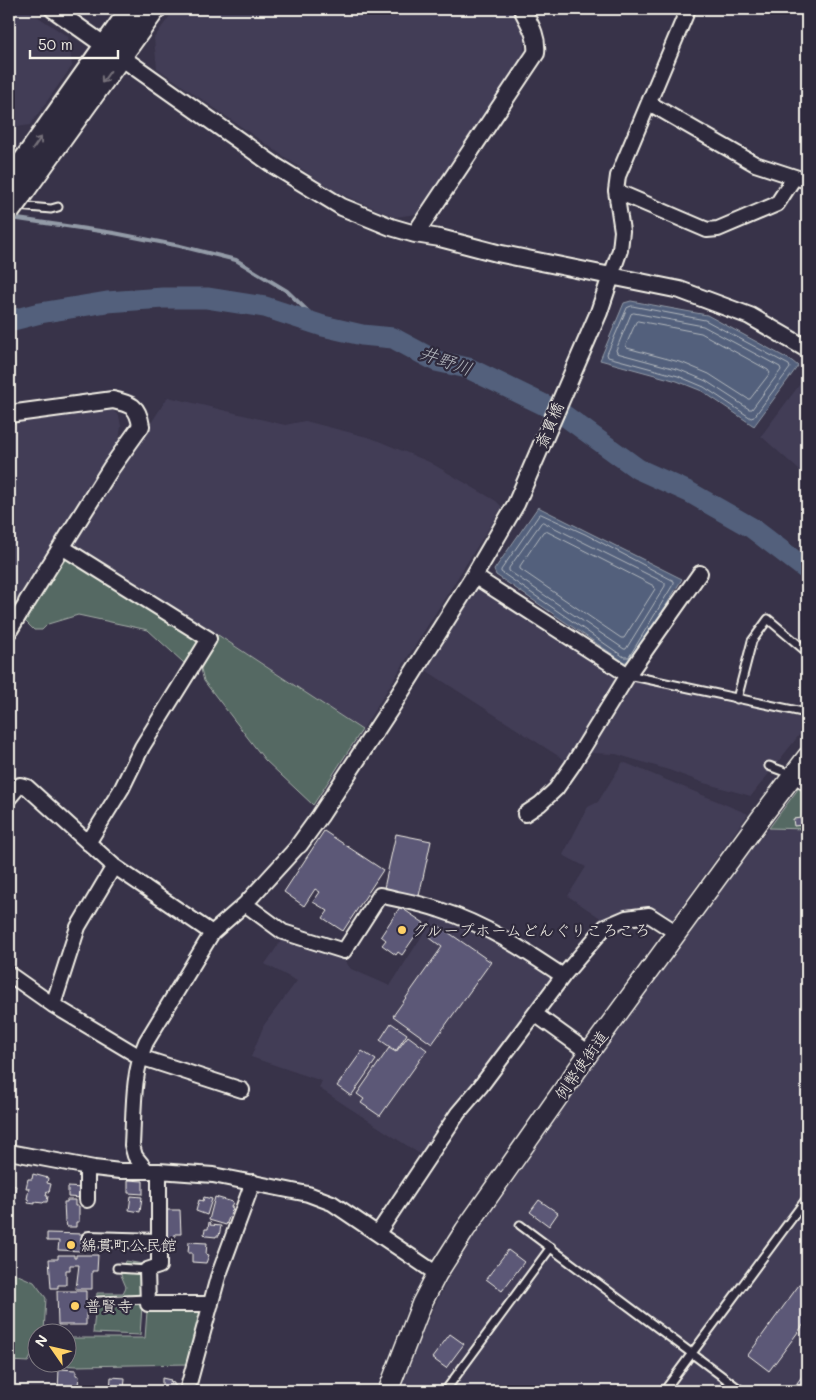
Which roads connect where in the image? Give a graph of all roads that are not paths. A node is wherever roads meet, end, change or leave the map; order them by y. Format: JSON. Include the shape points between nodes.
{"nodes":[{"id":1,"x":53,"y":9,"type":"edge"},
{"id":2,"x":132,"y":9,"type":"edge"},
{"id":3,"x":154,"y":9,"type":"edge"},
{"id":4,"x":522,"y":9,"type":"edge"},
{"id":5,"x":688,"y":9,"type":"edge"},
{"id":6,"x":113,"y":51,"type":"junction"},
{"id":7,"x":649,"y":103,"type":"junction"},
{"id":8,"x":801,"y":179,"type":"edge"},
{"id":9,"x":616,"y":191,"type":"junction"},
{"id":10,"x":11,"y":198,"type":"edge"},
{"id":11,"x":58,"y":207,"type":"dead end"},
{"id":12,"x":416,"y":234,"type":"junction"},
{"id":13,"x":611,"y":276,"type":"junction"},
{"id":14,"x":807,"y":349,"type":"edge"},
{"id":15,"x":9,"y":414,"type":"edge"},
{"id":16,"x":62,"y":547,"type":"junction"},
{"id":17,"x":700,"y":573,"type":"dead end"},
{"id":18,"x":474,"y":576,"type":"junction"},
{"id":19,"x":27,"y":602,"type":"joint"},
{"id":20,"x":9,"y":632,"type":"edge"},
{"id":21,"x":807,"y":652,"type":"edge"},
{"id":22,"x":628,"y":675,"type":"junction"},
{"id":23,"x":737,"y":699,"type":"junction"},
{"id":24,"x":807,"y":713,"type":"edge"},
{"id":25,"x":807,"y":757,"type":"edge"},
{"id":26,"x":769,"y":766,"type":"dead end"},
{"id":27,"x":792,"y":777,"type":"junction"},
{"id":28,"x":807,"y":788,"type":"edge"},
{"id":29,"x":9,"y":798,"type":"edge"},
{"id":30,"x":525,"y":814,"type":"dead end"},
{"id":31,"x":88,"y":843,"type":"junction"},
{"id":32,"x":299,"y":845,"type":"joint"},
{"id":33,"x":114,"y":866,"type":"junction"},
{"id":34,"x":245,"y":904,"type":"junction"},
{"id":35,"x":212,"y":933,"type":"junction"},
{"id":36,"x":677,"y":933,"type":"junction"},
{"id":37,"x":9,"y":974,"type":"edge"},
{"id":38,"x":563,"y":976,"type":"junction"},
{"id":39,"x":53,"y":1005,"type":"junction"},
{"id":40,"x":535,"y":1014,"type":"junction"},
{"id":41,"x":589,"y":1053,"type":"junction"},
{"id":42,"x":140,"y":1057,"type":"junction"},
{"id":43,"x":242,"y":1090,"type":"dead end"},
{"id":44,"x":9,"y":1152,"type":"edge"},
{"id":45,"x":87,"y":1167,"type":"junction"},
{"id":46,"x":153,"y":1171,"type":"junction"},
{"id":47,"x":253,"y":1182,"type":"junction"},
{"id":48,"x":807,"y":1198,"type":"edge"},
{"id":49,"x":87,"y":1200,"type":"dead end"},
{"id":50,"x":520,"y":1225,"type":"dead end"},
{"id":51,"x":378,"y":1233,"type":"junction"},
{"id":52,"x":89,"y":1239,"type":"dead end"},
{"id":53,"x":159,"y":1241,"type":"junction"},
{"id":54,"x":551,"y":1247,"type":"junction"},
{"id":55,"x":117,"y":1268,"type":"dead end"},
{"id":56,"x":148,"y":1270,"type":"junction"},
{"id":57,"x":437,"y":1274,"type":"junction"},
{"id":58,"x":148,"y":1299,"type":"junction"},
{"id":59,"x":99,"y":1301,"type":"dead end"},
{"id":60,"x":211,"y":1304,"type":"junction"},
{"id":61,"x":692,"y":1354,"type":"junction"},
{"id":62,"x":188,"y":1391,"type":"edge"},
{"id":63,"x":388,"y":1391,"type":"edge"},
{"id":64,"x":445,"y":1391,"type":"edge"},
{"id":65,"x":664,"y":1391,"type":"edge"},
{"id":66,"x":742,"y":1391,"type":"edge"}],
"edges":[{"from":1,"to":6,"type":"street"},
{"from":2,"to":6,"type":"highway"},
{"from":3,"to":6,"type":"highway"},
{"from":4,"to":12,"type":"street","via":[[535,34],[536,53]]},
{"from":5,"to":7,"type":"street"},
{"from":6,"to":10,"type":"highway"},
{"from":6,"to":12,"type":"street","via":[[275,166],[342,207]]},
{"from":7,"to":8,"type":"street","via":[[755,164]]},
{"from":7,"to":9,"type":"street","via":[[618,176]]},
{"from":8,"to":9,"type":"street","via":[[777,204],[718,229],[707,230]]},
{"from":9,"to":13,"type":"street","via":[[622,231],[620,250]]},
{"from":10,"to":11,"type":"lane","via":[[51,209]]},
{"from":12,"to":13,"type":"street"},
{"from":13,"to":14,"type":"street","via":[[680,290],[750,316]]},
{"from":13,"to":18,"type":"street","name":"斎貫橋","via":[[599,312],[516,504]]},
{"from":15,"to":16,"type":"street","via":[[114,400],[128,403],[140,416],[141,426]]},
{"from":16,"to":19,"type":"street"},
{"from":16,"to":31,"type":"street","via":[[209,639],[142,747],[122,788]]},
{"from":17,"to":22,"type":"street"},
{"from":18,"to":22,"type":"street"},
{"from":18,"to":32,"type":"street","name":"斎貫橋"},
{"from":19,"to":20,"type":"street"},
{"from":21,"to":23,"type":"lane","via":[[768,619],[752,641]]},
{"from":22,"to":23,"type":"lane"},
{"from":22,"to":30,"type":"street","via":[[556,789]]},
{"from":23,"to":24,"type":"lane"},
{"from":25,"to":27,"type":"main road","name":"例幣使街道"},
{"from":26,"to":27,"type":"lane"},
{"from":27,"to":28,"type":"lane"},
{"from":27,"to":36,"type":"main road","name":"例幣使街道"},
{"from":29,"to":31,"type":"street","via":[[20,785],[26,787]]},
{"from":31,"to":33,"type":"street"},
{"from":32,"to":34,"type":"street"},
{"from":33,"to":35,"type":"street"},
{"from":33,"to":39,"type":"street","via":[[78,927]]},
{"from":34,"to":35,"type":"street"},
{"from":34,"to":38,"type":"street","via":[[283,932],[344,951],[380,895],[440,910],[483,928],[518,946]]},
{"from":35,"to":42,"type":"street"},
{"from":36,"to":38,"type":"street","via":[[649,915],[626,918],[605,927]]},
{"from":36,"to":41,"type":"main road","name":"例幣使街道"},
{"from":37,"to":39,"type":"street"},
{"from":38,"to":40,"type":"street"},
{"from":39,"to":42,"type":"street"},
{"from":40,"to":41,"type":"street"},
{"from":40,"to":51,"type":"street","via":[[458,1113]]},
{"from":41,"to":57,"type":"main road","name":"例幣使街道"},
{"from":42,"to":43,"type":"street"},
{"from":42,"to":46,"type":"street","via":[[132,1145],[135,1156]]},
{"from":44,"to":45,"type":"street"},
{"from":45,"to":46,"type":"street"},
{"from":45,"to":49,"type":"street"},
{"from":46,"to":47,"type":"street","via":[[213,1175]]},
{"from":46,"to":53,"type":"street"},
{"from":47,"to":51,"type":"street","via":[[308,1194],[332,1203]]},
{"from":47,"to":60,"type":"street"},
{"from":48,"to":61,"type":"lane"},
{"from":50,"to":54,"type":"lane"},
{"from":51,"to":57,"type":"street"},
{"from":52,"to":53,"type":"street"},
{"from":53,"to":56,"type":"street","via":[[159,1266]]},
{"from":54,"to":61,"type":"lane"},
{"from":54,"to":64,"type":"lane"},
{"from":55,"to":56,"type":"lane"},
{"from":56,"to":58,"type":"street"},
{"from":57,"to":63,"type":"main road","name":"例幣使街道","via":[[422,1303]]},
{"from":58,"to":59,"type":"lane"},
{"from":58,"to":60,"type":"street","via":[[148,1304]]},
{"from":60,"to":62,"type":"street"},
{"from":61,"to":65,"type":"lane"},
{"from":61,"to":66,"type":"lane"}]}
